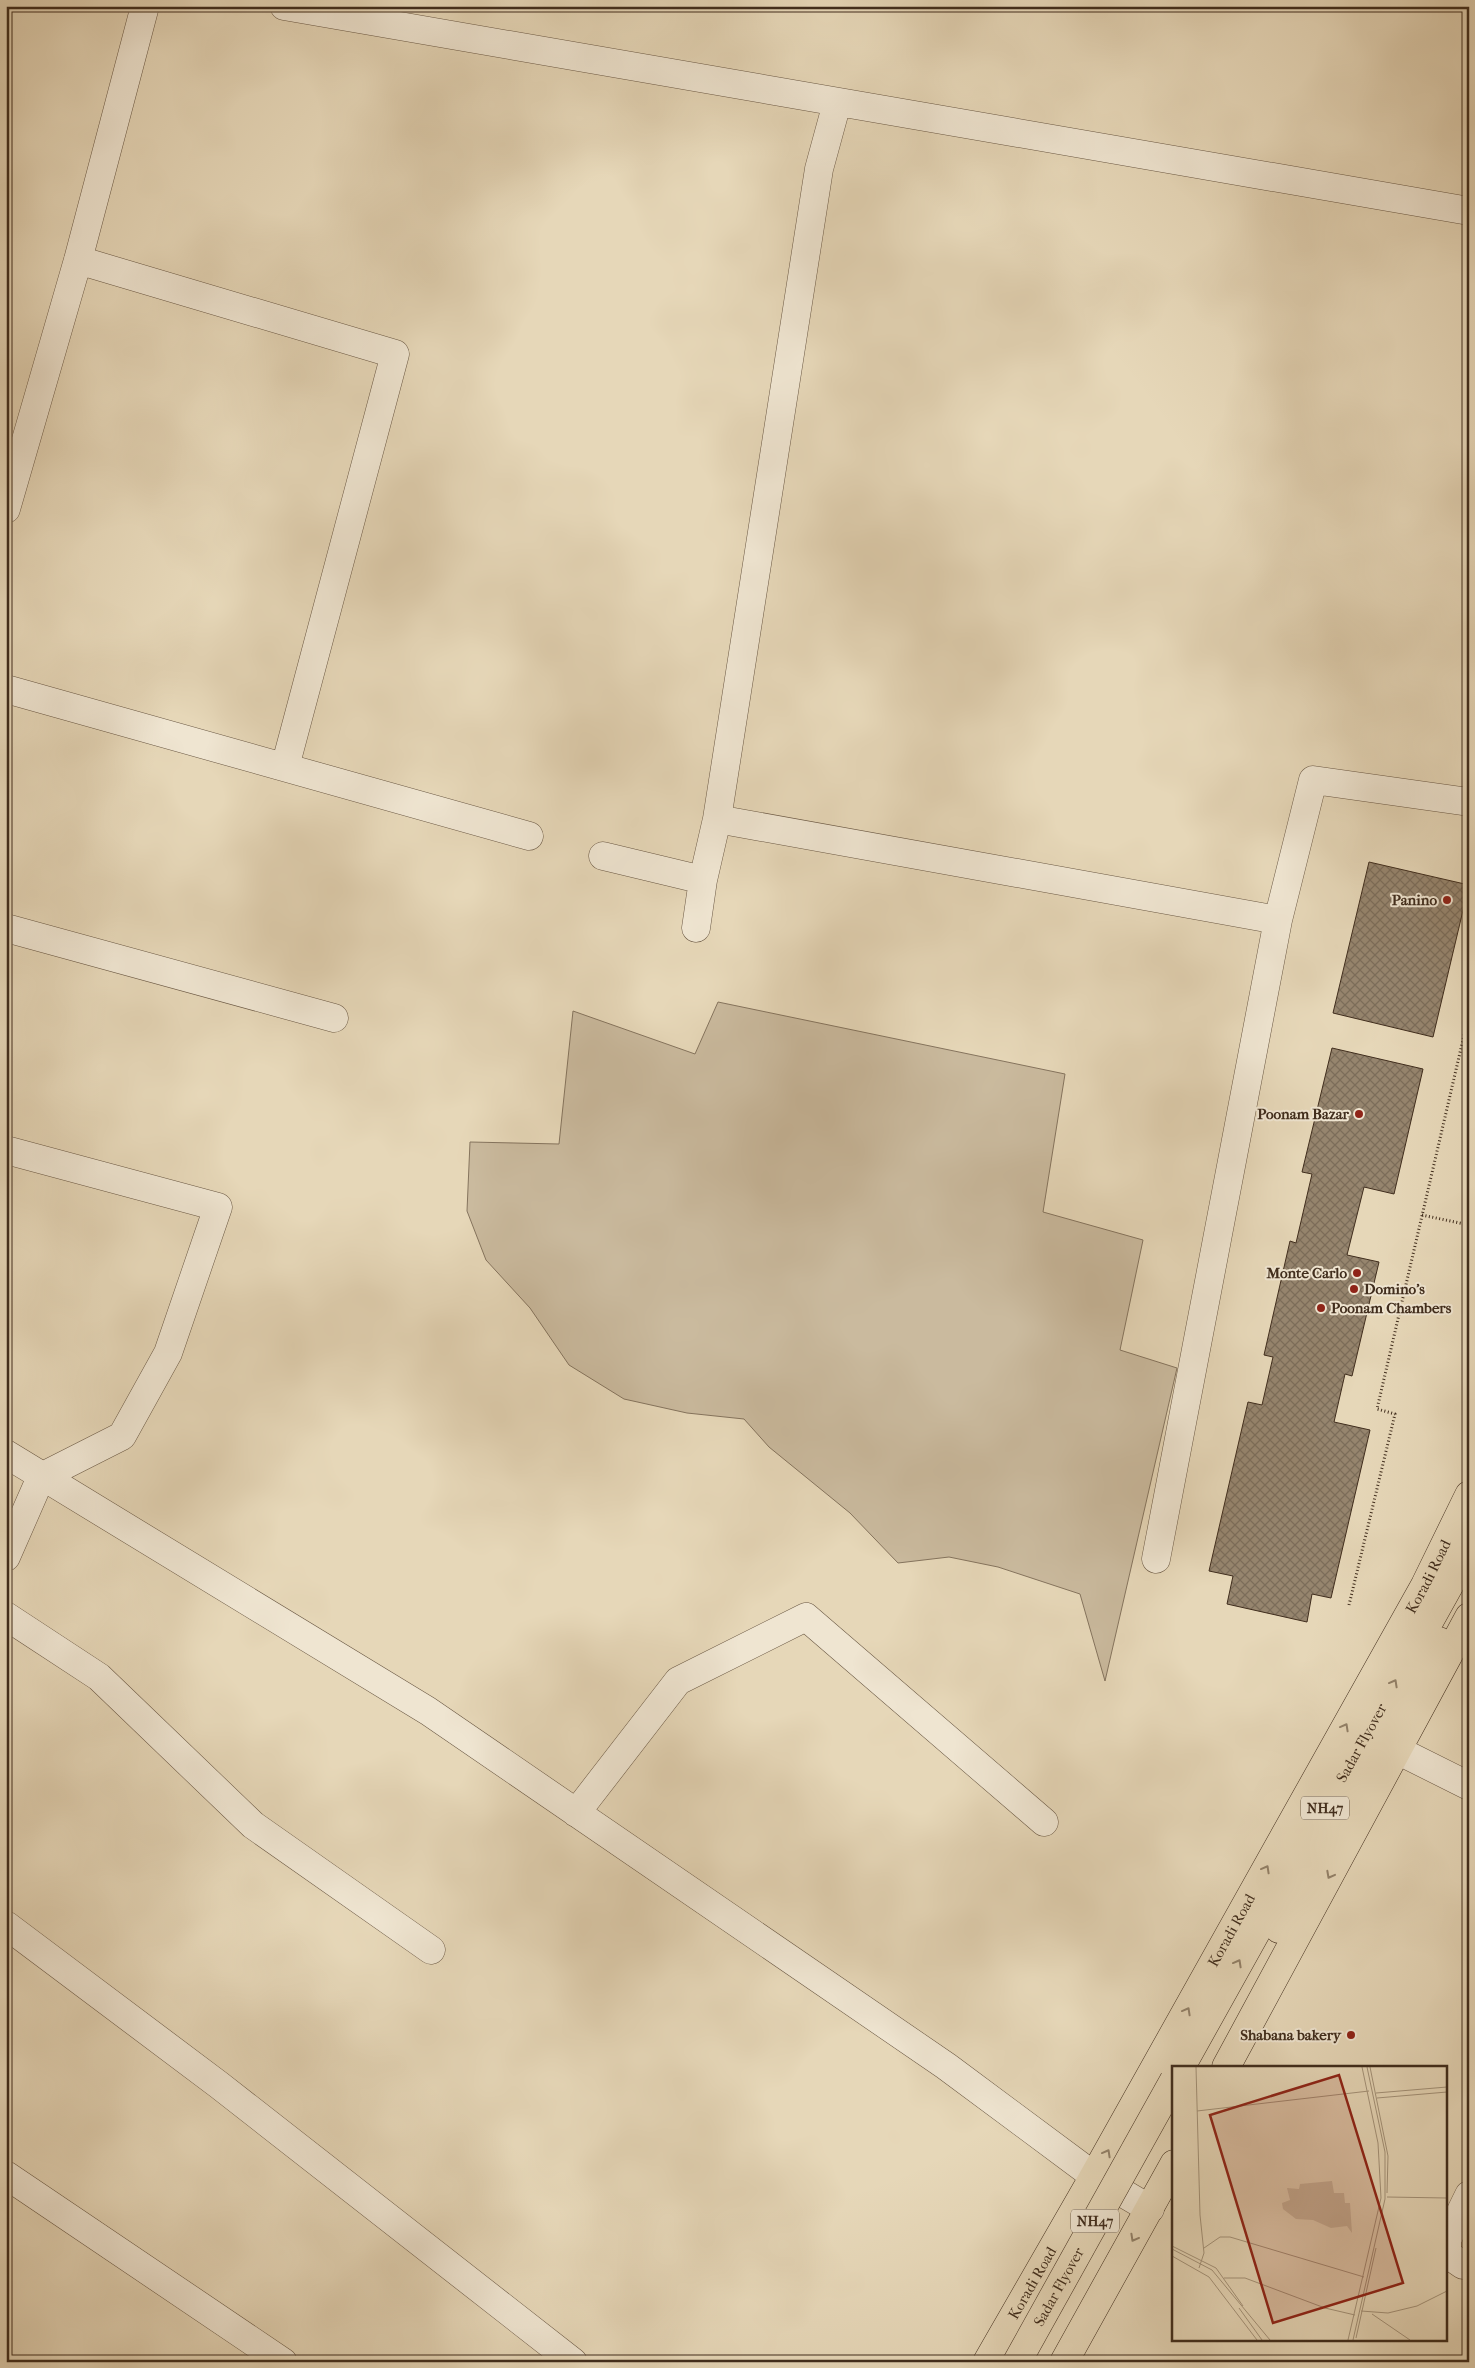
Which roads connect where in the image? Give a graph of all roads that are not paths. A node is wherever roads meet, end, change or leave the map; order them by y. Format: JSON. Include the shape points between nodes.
{"nodes":[{"id":1,"x":145,"y":6,"type":"edge"},
{"id":2,"x":284,"y":6,"type":"edge"},
{"id":3,"x":838,"y":104,"type":"junction"},
{"id":4,"x":1469,"y":212,"type":"edge"},
{"id":5,"x":78,"y":260,"type":"junction"},
{"id":6,"x":6,"y":509,"type":"edge"},
{"id":7,"x":6,"y":689,"type":"edge"},
{"id":8,"x":285,"y":767,"type":"junction"},
{"id":9,"x":1469,"y":802,"type":"edge"},
{"id":10,"x":717,"y":819,"type":"junction"},
{"id":11,"x":529,"y":836,"type":"dead end"},
{"id":12,"x":603,"y":856,"type":"dead end"},
{"id":13,"x":702,"y":880,"type":"junction"},
{"id":14,"x":1278,"y":920,"type":"junction"},
{"id":15,"x":6,"y":928,"type":"edge"},
{"id":16,"x":696,"y":928,"type":"dead end"},
{"id":17,"x":334,"y":1018,"type":"dead end"},
{"id":18,"x":6,"y":1150,"type":"edge"},
{"id":19,"x":6,"y":1454,"type":"edge"},
{"id":20,"x":41,"y":1477,"type":"junction"},
{"id":21,"x":1469,"y":1495,"type":"edge"},
{"id":22,"x":1469,"y":1550,"type":"edge"},
{"id":23,"x":6,"y":1557,"type":"edge"},
{"id":24,"x":1156,"y":1558,"type":"dead end"},
{"id":25,"x":1469,"y":1587,"type":"edge"},
{"id":26,"x":6,"y":1616,"type":"edge"},
{"id":27,"x":1469,"y":1617,"type":"edge"},
{"id":28,"x":1397,"y":1750,"type":"junction"},
{"id":29,"x":1469,"y":1786,"type":"edge"},
{"id":30,"x":576,"y":1813,"type":"junction"},
{"id":31,"x":1044,"y":1822,"type":"dead end"},
{"id":32,"x":6,"y":1925,"type":"edge"},
{"id":33,"x":431,"y":1950,"type":"dead end"},
{"id":34,"x":1182,"y":2066,"type":"edge"},
{"id":35,"x":1203,"y":2066,"type":"edge"},
{"id":36,"x":1227,"y":2066,"type":"edge"},
{"id":37,"x":1172,"y":2084,"type":"edge"},
{"id":38,"x":1172,"y":2121,"type":"edge"},
{"id":39,"x":1172,"y":2168,"type":"edge"},
{"id":40,"x":6,"y":2175,"type":"edge"},
{"id":41,"x":1094,"y":2176,"type":"junction"},
{"id":42,"x":1469,"y":2195,"type":"edge"},
{"id":43,"x":1150,"y":2209,"type":"junction"},
{"id":44,"x":1448,"y":2238,"type":"edge"},
{"id":45,"x":1448,"y":2255,"type":"edge"},
{"id":46,"x":1463,"y":2265,"type":"dead end"},
{"id":47,"x":283,"y":2362,"type":"edge"},
{"id":48,"x":573,"y":2362,"type":"edge"},
{"id":49,"x":987,"y":2362,"type":"edge"},
{"id":50,"x":1017,"y":2362,"type":"edge"},
{"id":51,"x":1037,"y":2362,"type":"edge"},
{"id":52,"x":1064,"y":2362,"type":"edge"}],
"edges":[{"from":1,"to":5,"type":"street"},
{"from":2,"to":3,"type":"street"},
{"from":3,"to":4,"type":"street"},
{"from":3,"to":10,"type":"street","via":[[819,169]]},
{"from":5,"to":6,"type":"street"},
{"from":5,"to":8,"type":"street","via":[[395,354]]},
{"from":7,"to":8,"type":"street"},
{"from":8,"to":11,"type":"street"},
{"from":9,"to":14,"type":"street","via":[[1313,780]]},
{"from":10,"to":13,"type":"street"},
{"from":10,"to":14,"type":"street"},
{"from":12,"to":13,"type":"street"},
{"from":13,"to":16,"type":"street"},
{"from":14,"to":24,"type":"street"},
{"from":15,"to":17,"type":"street"},
{"from":18,"to":20,"type":"street","via":[[218,1207],[168,1353],[122,1436]]},
{"from":19,"to":20,"type":"street"},
{"from":20,"to":23,"type":"street"},
{"from":20,"to":30,"type":"street","via":[[428,1712]]},
{"from":41,"to":21,"type":"main road","name":"Koradi Road","one_way":true,"via":[[1425,1585]]},
{"from":34,"to":22,"type":"main road","name":"Sadar Flyover","number":"NH47","one_way":true},
{"from":25,"to":35,"type":"main road","name":"Sadar Flyover","number":"NH47"},
{"from":26,"to":33,"type":"street","via":[[99,1677],[253,1825]]},
{"from":27,"to":28,"type":"main road","number":"NH47"},
{"from":28,"to":29,"type":"street"},
{"from":28,"to":36,"type":"main road","number":"NH47","one_way":true},
{"from":30,"to":31,"type":"street","via":[[678,1681],[806,1617]]},
{"from":30,"to":41,"type":"street","via":[[946,2066]]},
{"from":32,"to":48,"type":"street"},
{"from":37,"to":50,"type":"main road","name":"Sadar Flyover","number":"NH47","bridge":true},
{"from":38,"to":51,"type":"main road","name":"Sadar Flyover","number":"NH47"},
{"from":39,"to":43,"type":"main road","number":"NH47"},
{"from":40,"to":47,"type":"street"},
{"from":41,"to":43,"type":"street"},
{"from":41,"to":49,"type":"main road","name":"Koradi Road"},
{"from":42,"to":44,"type":"street"},
{"from":43,"to":52,"type":"main road","number":"NH47","one_way":true},
{"from":45,"to":46,"type":"street"}]}
